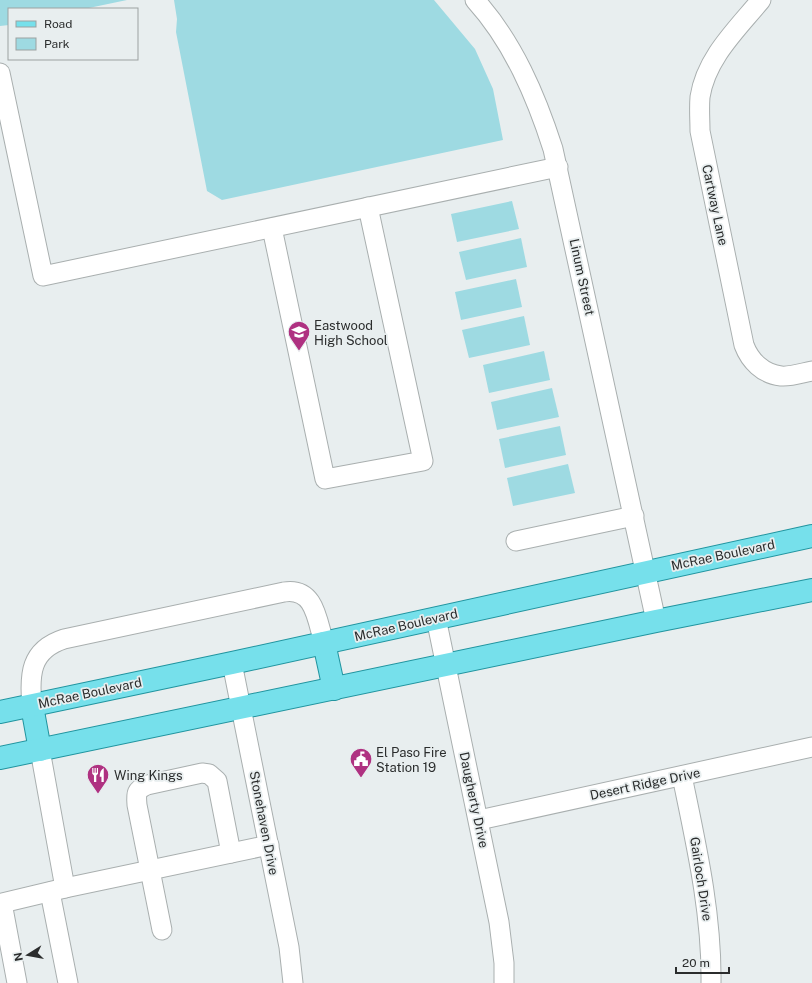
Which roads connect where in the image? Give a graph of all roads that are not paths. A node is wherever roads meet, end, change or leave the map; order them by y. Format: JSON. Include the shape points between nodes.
{"nodes":[{"id":1,"x":475,"y":0,"type":"edge"},
{"id":2,"x":761,"y":0,"type":"edge"},
{"id":3,"x":0,"y":72,"type":"edge"},
{"id":4,"x":558,"y":167,"type":"junction"},
{"id":5,"x":368,"y":207,"type":"junction"},
{"id":6,"x":272,"y":228,"type":"junction"},
{"id":7,"x":812,"y":371,"type":"edge"},
{"id":8,"x":634,"y":516,"type":"junction"},
{"id":9,"x":812,"y":536,"type":"edge"},
{"id":10,"x":516,"y":541,"type":"dead end"},
{"id":11,"x":646,"y":572,"type":"junction"},
{"id":12,"x":812,"y":590,"type":"edge"},
{"id":13,"x":436,"y":618,"type":"junction"},
{"id":14,"x":656,"y":621,"type":"junction"},
{"id":15,"x":324,"y":643,"type":"junction"},
{"id":16,"x":232,"y":664,"type":"junction"},
{"id":17,"x":446,"y":665,"type":"junction"},
{"id":18,"x":334,"y":689,"type":"junction"},
{"id":19,"x":32,"y":706,"type":"junction"},
{"id":20,"x":241,"y":709,"type":"junction"},
{"id":21,"x":0,"y":712,"type":"edge"},
{"id":22,"x":812,"y":746,"type":"edge"},
{"id":23,"x":40,"y":750,"type":"junction"},
{"id":24,"x":0,"y":758,"type":"edge"},
{"id":25,"x":682,"y":776,"type":"junction"},
{"id":26,"x":479,"y":820,"type":"junction"},
{"id":27,"x":269,"y":845,"type":"junction"},
{"id":28,"x":232,"y":853,"type":"junction"},
{"id":29,"x":150,"y":870,"type":"junction"},
{"id":30,"x":57,"y":890,"type":"junction"},
{"id":31,"x":162,"y":930,"type":"dead end"},
{"id":32,"x":14,"y":982,"type":"edge"},
{"id":33,"x":68,"y":983,"type":"edge"},
{"id":34,"x":293,"y":983,"type":"edge"},
{"id":35,"x":504,"y":983,"type":"edge"},
{"id":36,"x":711,"y":983,"type":"edge"}],
"edges":[{"from":1,"to":4,"type":"street","name":"Linum Street","via":[[507,44],[526,78],[544,121]]},
{"from":2,"to":7,"type":"street","name":"Cartway Lane","via":[[714,58],[707,73],[700,96],[700,131],[747,353],[755,364],[767,372],[782,376]]},
{"from":3,"to":6,"type":"street","via":[[43,276]]},
{"from":4,"to":5,"type":"street"},
{"from":4,"to":8,"type":"street","name":"Linum Street"},
{"from":5,"to":6,"type":"street"},
{"from":5,"to":6,"type":"street","via":[[423,461],[324,479]]},
{"from":8,"to":10,"type":"street"},
{"from":8,"to":11,"type":"street","name":"Linum Street"},
{"from":9,"to":11,"type":"main road","name":"McRae Boulevard"},
{"from":11,"to":13,"type":"main road","name":"McRae Boulevard"},
{"from":11,"to":14,"type":"street","name":"Linum Street"},
{"from":12,"to":14,"type":"main road"},
{"from":13,"to":15,"type":"main road","name":"McRae Boulevard"},
{"from":13,"to":17,"type":"street","name":"Daugherty Drive"},
{"from":14,"to":17,"type":"main road"},
{"from":15,"to":16,"type":"main road","name":"McRae Boulevard"},
{"from":15,"to":18,"type":"main road"},
{"from":15,"to":19,"type":"street","via":[[312,605],[306,596],[290,590],[64,639],[51,644],[39,655],[34,664],[30,684]]},
{"from":16,"to":19,"type":"main road","name":"McRae Boulevard"},
{"from":16,"to":20,"type":"street","name":"Stonehaven Drive"},
{"from":17,"to":18,"type":"main road"},
{"from":17,"to":26,"type":"street","name":"Daugherty Drive"},
{"from":18,"to":20,"type":"main road"},
{"from":19,"to":21,"type":"main road","name":"McRae Boulevard"},
{"from":19,"to":23,"type":"main road"},
{"from":20,"to":23,"type":"main road"},
{"from":20,"to":27,"type":"street","name":"Stonehaven Drive"},
{"from":22,"to":25,"type":"street","name":"Desert Ridge Drive"},
{"from":23,"to":24,"type":"main road"},
{"from":23,"to":30,"type":"street"},
{"from":25,"to":26,"type":"street","name":"Desert Ridge Drive"},
{"from":25,"to":36,"type":"street","name":"Gairloch Drive","via":[[703,884],[708,921]]},
{"from":26,"to":35,"type":"street","name":"Daugherty Drive","via":[[499,922]]},
{"from":27,"to":28,"type":"street"},
{"from":27,"to":34,"type":"street","name":"Stonehaven Drive","via":[[289,947]]},
{"from":28,"to":29,"type":"street"},
{"from":28,"to":29,"type":"street","via":[[217,781],[209,774],[202,773],[139,788],[136,794],[137,805]]},
{"from":29,"to":30,"type":"street"},
{"from":29,"to":31,"type":"street"},
{"from":30,"to":32,"type":"street","via":[[2,903]]},
{"from":30,"to":33,"type":"street"}]}
